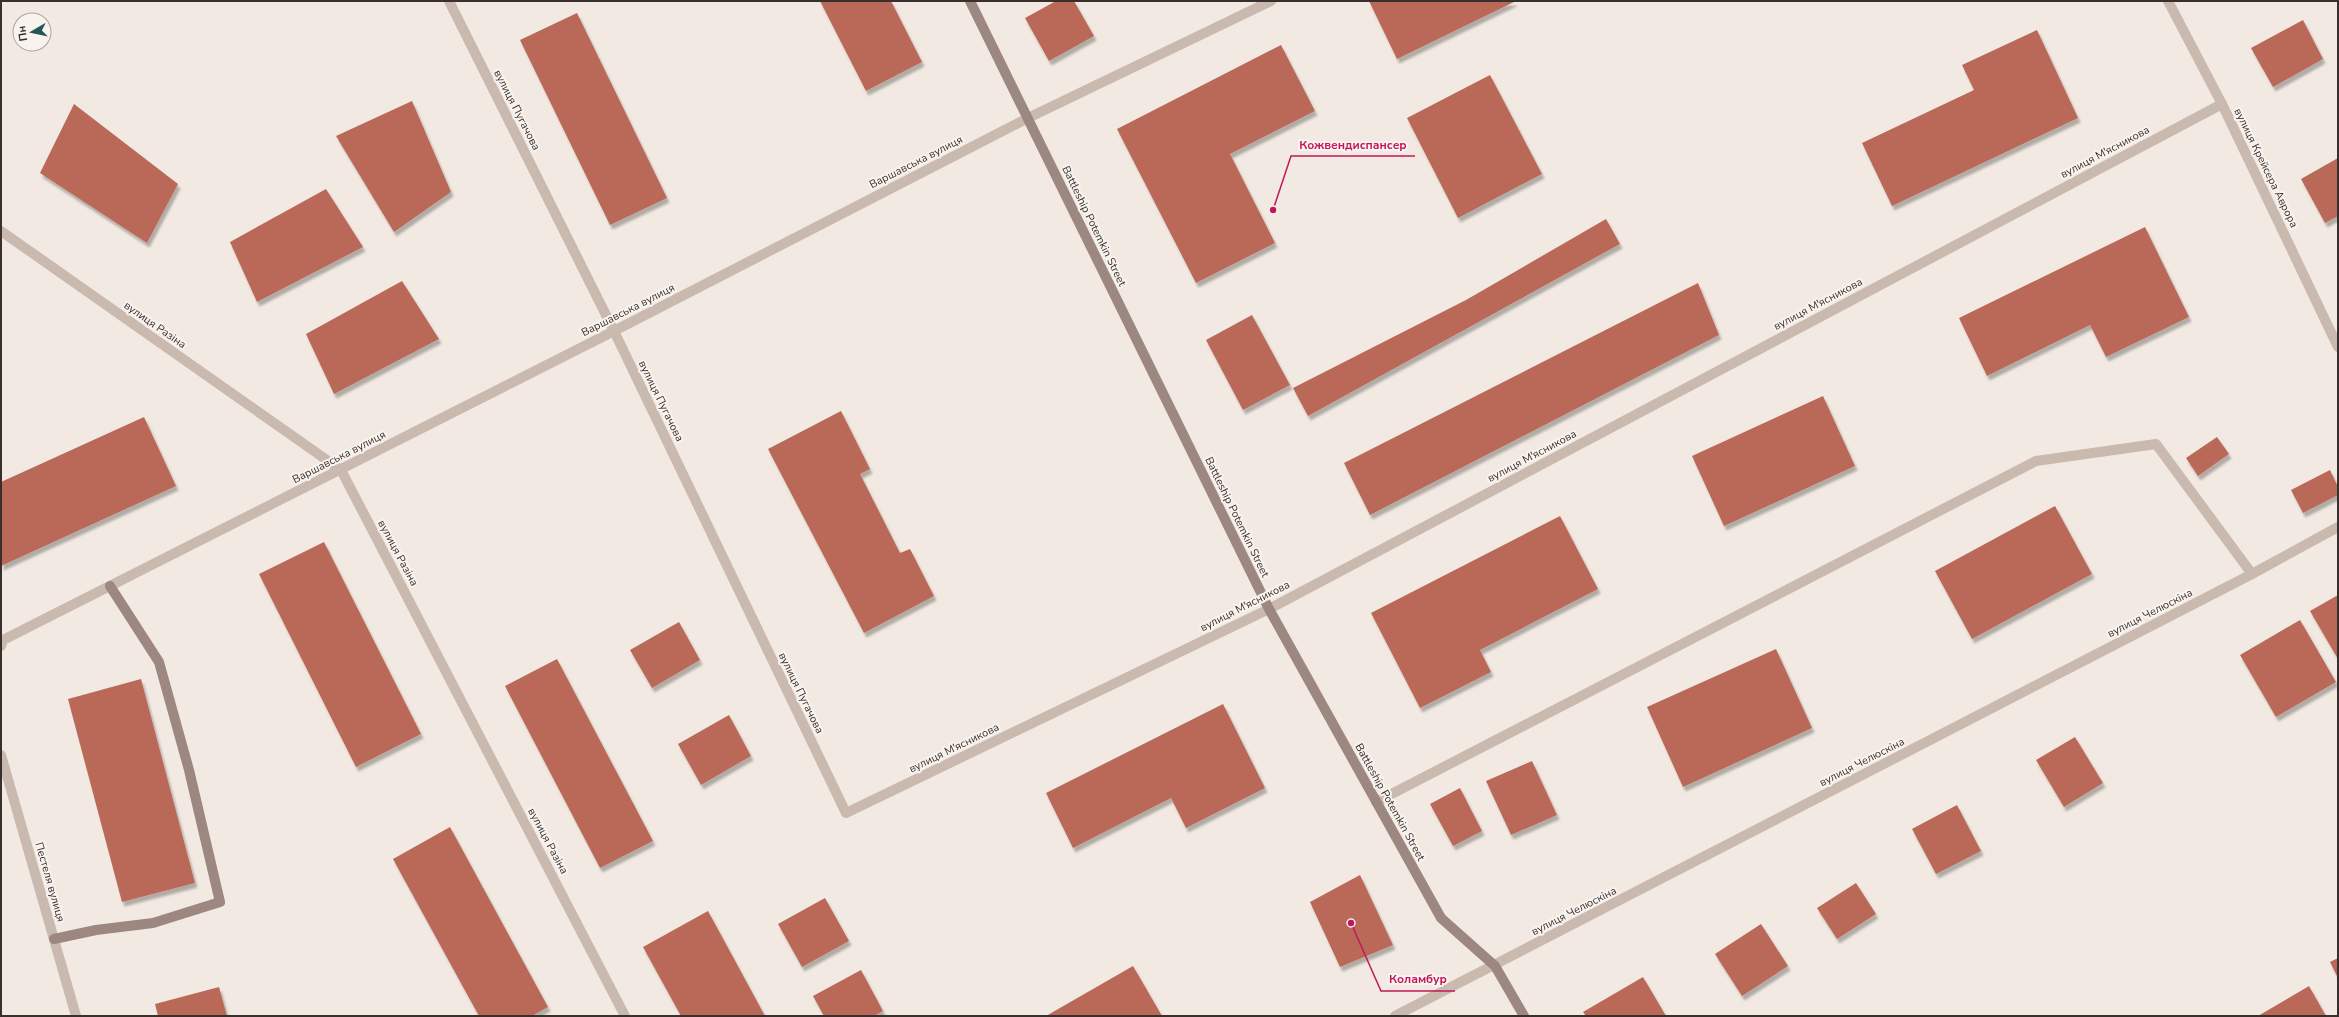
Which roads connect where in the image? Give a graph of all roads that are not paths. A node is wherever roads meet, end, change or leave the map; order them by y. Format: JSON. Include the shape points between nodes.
{"nodes":[{"id":1,"x":449,"y":1,"type":"edge"},
{"id":2,"x":970,"y":1,"type":"edge"},
{"id":3,"x":1271,"y":1,"type":"edge"},
{"id":4,"x":2168,"y":1,"type":"edge"},
{"id":5,"x":2222,"y":104,"type":"junction"},
{"id":6,"x":1028,"y":118,"type":"junction"},
{"id":7,"x":1,"y":231,"type":"edge"},
{"id":8,"x":614,"y":331,"type":"junction"},
{"id":9,"x":2338,"y":347,"type":"edge"},
{"id":10,"x":341,"y":470,"type":"junction"},
{"id":11,"x":2338,"y":527,"type":"edge"},
{"id":12,"x":2252,"y":574,"type":"junction"},
{"id":13,"x":110,"y":586,"type":"junction"},
{"id":14,"x":1268,"y":609,"type":"junction"},
{"id":15,"x":1,"y":646,"type":"edge"},
{"id":16,"x":1,"y":755,"type":"edge"},
{"id":17,"x":1376,"y":802,"type":"junction"},
{"id":18,"x":846,"y":813,"type":"joint"},
{"id":19,"x":54,"y":939,"type":"junction"},
{"id":20,"x":1495,"y":966,"type":"junction"},
{"id":21,"x":76,"y":1016,"type":"edge"},
{"id":22,"x":625,"y":1016,"type":"edge"},
{"id":23,"x":1395,"y":1016,"type":"edge"},
{"id":24,"x":1524,"y":1016,"type":"edge"}],
"edges":[{"from":1,"to":8,"type":"street","name":"вулиця Пугачова"},
{"from":2,"to":6,"type":"street","name":"Battleship Potemkin Street"},
{"from":3,"to":6,"type":"street","name":"Варшавська вулиця"},
{"from":4,"to":5,"type":"street","name":"вулиця Крейсера Аврора"},
{"from":5,"to":9,"type":"street","name":"вулиця Крейсера Аврора"},
{"from":5,"to":14,"type":"street","name":"вулиця М'ясникова"},
{"from":6,"to":8,"type":"street","name":"Варшавська вулиця"},
{"from":6,"to":14,"type":"street","name":"Battleship Potemkin Street"},
{"from":7,"to":10,"type":"street","name":"вулиця Разіна"},
{"from":8,"to":10,"type":"street","name":"Варшавська вулиця"},
{"from":8,"to":18,"type":"street","name":"вулиця Пугачова"},
{"from":10,"to":13,"type":"street","name":"Варшавська вулиця"},
{"from":10,"to":22,"type":"street","name":"вулиця Разіна"},
{"from":11,"to":12,"type":"street","name":"вулиця Челюскіна"},
{"from":12,"to":17,"type":"street","via":[[2156,444],[2036,460]]},
{"from":12,"to":20,"type":"street","name":"вулиця Челюскіна"},
{"from":13,"to":15,"type":"street","name":"Варшавська вулиця","via":[[3,640]]},
{"from":13,"to":19,"type":"street","via":[[159,662],[189,770],[220,902],[154,923],[96,930]]},
{"from":14,"to":17,"type":"street","name":"Battleship Potemkin Street"},
{"from":14,"to":18,"type":"street","name":"вулиця М'ясникова"},
{"from":16,"to":19,"type":"street","name":"Пестеля вулиця"},
{"from":17,"to":20,"type":"street","name":"Battleship Potemkin Street","via":[[1441,918]]},
{"from":19,"to":21,"type":"street","name":"Пестеля вулиця"},
{"from":20,"to":23,"type":"street","name":"вулиця Челюскіна"},
{"from":20,"to":24,"type":"street","name":"Battleship Potemkin Street"}]}
